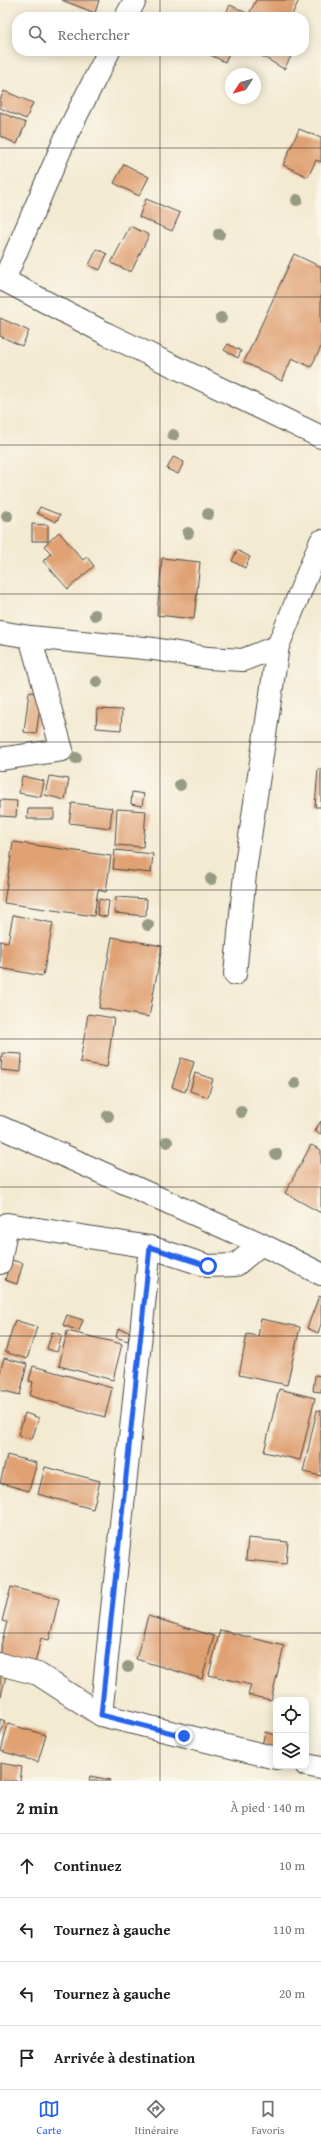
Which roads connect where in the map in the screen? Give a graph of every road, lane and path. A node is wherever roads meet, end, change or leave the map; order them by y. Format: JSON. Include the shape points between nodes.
{"nodes":[{"id":1,"x":135,"y":0,"type":"edge"},
{"id":2,"x":129,"y":12,"type":"edge"},
{"id":3,"x":106,"y":56,"type":"edge"},
{"id":4,"x":2,"y":279,"type":"edge"},
{"id":5,"x":321,"y":437,"type":"edge"},
{"id":6,"x":321,"y":541,"type":"edge"},
{"id":7,"x":0,"y":632,"type":"edge"},
{"id":8,"x":30,"y":637,"type":"junction"},
{"id":9,"x":278,"y":646,"type":"junction"},
{"id":10,"x":0,"y":759,"type":"edge"},
{"id":11,"x":235,"y":974,"type":"dead end"},
{"id":12,"x":0,"y":1127,"type":"edge"},
{"id":13,"x":261,"y":1244,"type":"junction"},
{"id":14,"x":150,"y":1247,"type":"junction"},
{"id":15,"x":0,"y":1263,"type":"edge"},
{"id":16,"x":321,"y":1274,"type":"edge"},
{"id":17,"x":0,"y":1664,"type":"edge"},
{"id":18,"x":101,"y":1715,"type":"junction"},
{"id":19,"x":273,"y":1757,"type":"edge"},
{"id":20,"x":309,"y":1766,"type":"edge"},
{"id":21,"x":321,"y":1768,"type":"edge"}],
"edges":[{"from":1,"to":2,"type":"street"},
{"from":3,"to":4,"type":"street","via":[[69,130]]},
{"from":4,"to":5,"type":"street","via":[[107,334]]},
{"from":6,"to":9,"type":"street"},
{"from":7,"to":8,"type":"street"},
{"from":8,"to":9,"type":"street","via":[[243,660]]},
{"from":8,"to":10,"type":"street","via":[[62,750]]},
{"from":9,"to":11,"type":"street","via":[[246,864]]},
{"from":12,"to":13,"type":"street"},
{"from":13,"to":14,"type":"street","via":[[236,1266],[208,1266]]},
{"from":13,"to":16,"type":"street"},
{"from":14,"to":15,"type":"street","via":[[7,1224]]},
{"from":14,"to":18,"type":"street"},
{"from":17,"to":18,"type":"street","via":[[38,1674]]},
{"from":18,"to":19,"type":"street"},
{"from":20,"to":21,"type":"street"}]}
